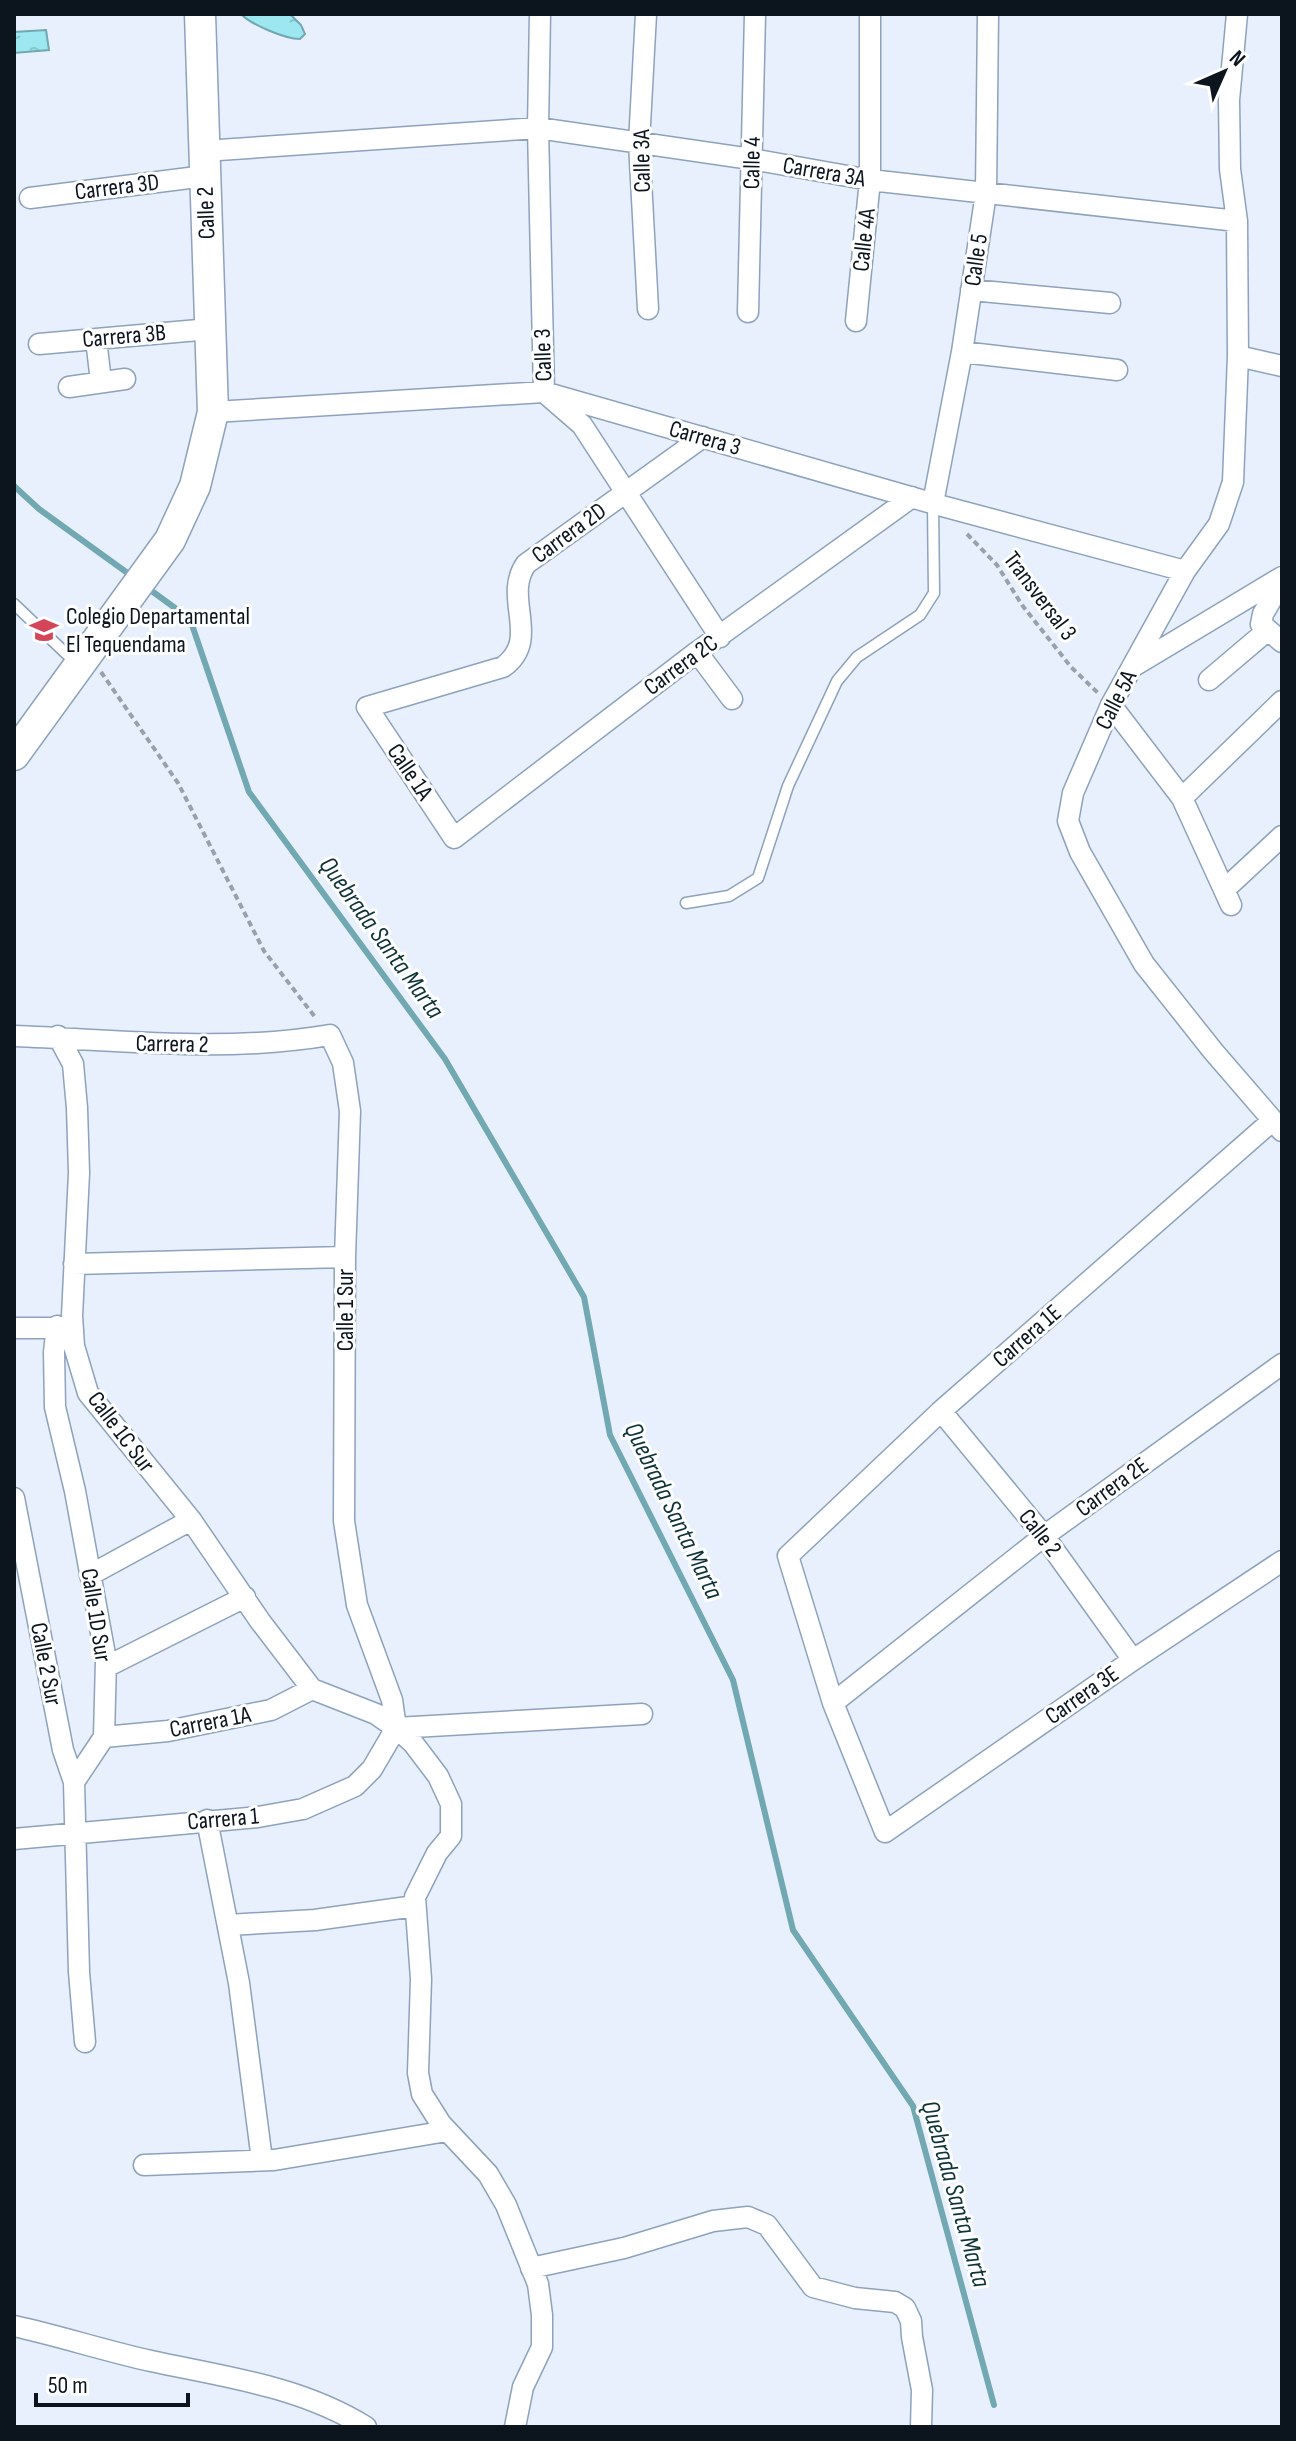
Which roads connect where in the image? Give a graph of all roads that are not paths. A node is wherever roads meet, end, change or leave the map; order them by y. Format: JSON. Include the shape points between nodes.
{"nodes":[{"id":1,"x":200,"y":14,"type":"edge"},
{"id":2,"x":540,"y":14,"type":"edge"},
{"id":3,"x":646,"y":14,"type":"edge"},
{"id":4,"x":755,"y":14,"type":"edge"},
{"id":5,"x":870,"y":14,"type":"edge"},
{"id":6,"x":988,"y":14,"type":"edge"},
{"id":7,"x":1237,"y":14,"type":"edge"},
{"id":8,"x":538,"y":128,"type":"junction"},
{"id":9,"x":639,"y":143,"type":"junction"},
{"id":10,"x":751,"y":159,"type":"junction"},
{"id":11,"x":205,"y":164,"type":"junction"},
{"id":12,"x":870,"y":180,"type":"junction"},
{"id":13,"x":986,"y":193,"type":"junction"},
{"id":14,"x":30,"y":198,"type":"dead end"},
{"id":15,"x":1237,"y":221,"type":"junction"},
{"id":16,"x":971,"y":290,"type":"junction"},
{"id":17,"x":1110,"y":303,"type":"dead end"},
{"id":18,"x":648,"y":309,"type":"dead end"},
{"id":19,"x":748,"y":312,"type":"dead end"},
{"id":20,"x":856,"y":321,"type":"dead end"},
{"id":21,"x":210,"y":329,"type":"junction"},
{"id":22,"x":96,"y":339,"type":"junction"},
{"id":23,"x":39,"y":344,"type":"dead end"},
{"id":24,"x":962,"y":352,"type":"junction"},
{"id":25,"x":1238,"y":356,"type":"junction"},
{"id":26,"x":1282,"y":366,"type":"edge"},
{"id":27,"x":1117,"y":370,"type":"dead end"},
{"id":28,"x":125,"y":379,"type":"dead end"},
{"id":29,"x":101,"y":382,"type":"junction"},
{"id":30,"x":69,"y":387,"type":"dead end"},
{"id":31,"x":544,"y":392,"type":"junction"},
{"id":32,"x":213,"y":412,"type":"junction"},
{"id":33,"x":703,"y":437,"type":"junction"},
{"id":34,"x":625,"y":493,"type":"junction"},
{"id":35,"x":912,"y":497,"type":"junction"},
{"id":36,"x":938,"y":504,"type":"junction"},
{"id":37,"x":1185,"y":571,"type":"junction"},
{"id":38,"x":1282,"y":579,"type":"edge"},
{"id":39,"x":14,"y":604,"type":"edge"},
{"id":40,"x":1275,"y":636,"type":"edge"},
{"id":41,"x":720,"y":637,"type":"junction"},
{"id":42,"x":697,"y":652,"type":"junction"},
{"id":43,"x":84,"y":660,"type":"junction"},
{"id":44,"x":1134,"y":666,"type":"junction"},
{"id":45,"x":1209,"y":680,"type":"dead end"},
{"id":46,"x":732,"y":699,"type":"dead end"},
{"id":47,"x":1282,"y":701,"type":"edge"},
{"id":48,"x":1111,"y":705,"type":"junction"},
{"id":49,"x":367,"y":707,"type":"joint"},
{"id":50,"x":14,"y":755,"type":"edge"},
{"id":51,"x":1182,"y":798,"type":"junction"},
{"id":52,"x":1282,"y":836,"type":"edge"},
{"id":53,"x":454,"y":838,"type":"joint"},
{"id":54,"x":686,"y":903,"type":"dead end"},
{"id":55,"x":330,"y":1035,"type":"joint"},
{"id":56,"x":14,"y":1036,"type":"edge"},
{"id":57,"x":58,"y":1036,"type":"junction"},
{"id":58,"x":1277,"y":1126,"type":"edge"},
{"id":59,"x":345,"y":1257,"type":"junction"},
{"id":60,"x":74,"y":1264,"type":"junction"},
{"id":61,"x":65,"y":1327,"type":"junction"},
{"id":62,"x":14,"y":1328,"type":"edge"},
{"id":63,"x":1282,"y":1364,"type":"edge"},
{"id":64,"x":941,"y":1411,"type":"junction"},
{"id":65,"x":14,"y":1498,"type":"edge"},
{"id":66,"x":191,"y":1520,"type":"junction"},
{"id":67,"x":1044,"y":1536,"type":"junction"},
{"id":68,"x":1282,"y":1561,"type":"edge"},
{"id":69,"x":90,"y":1575,"type":"junction"},
{"id":70,"x":245,"y":1597,"type":"junction"},
{"id":71,"x":1133,"y":1660,"type":"junction"},
{"id":72,"x":106,"y":1667,"type":"junction"},
{"id":73,"x":312,"y":1689,"type":"junction"},
{"id":74,"x":833,"y":1703,"type":"junction"},
{"id":75,"x":642,"y":1714,"type":"dead end"},
{"id":76,"x":396,"y":1728,"type":"junction"},
{"id":77,"x":104,"y":1737,"type":"junction"},
{"id":78,"x":74,"y":1782,"type":"junction"},
{"id":79,"x":207,"y":1820,"type":"junction"},
{"id":80,"x":75,"y":1833,"type":"junction"},
{"id":81,"x":14,"y":1839,"type":"edge"},
{"id":82,"x":415,"y":1906,"type":"junction"},
{"id":83,"x":228,"y":1925,"type":"junction"},
{"id":84,"x":85,"y":2042,"type":"dead end"},
{"id":85,"x":447,"y":2131,"type":"junction"},
{"id":86,"x":262,"y":2160,"type":"junction"},
{"id":87,"x":144,"y":2165,"type":"dead end"},
{"id":88,"x":531,"y":2268,"type":"junction"},
{"id":89,"x":14,"y":2326,"type":"edge"},
{"id":90,"x":366,"y":2427,"type":"edge"},
{"id":91,"x":515,"y":2427,"type":"edge"},
{"id":92,"x":921,"y":2427,"type":"edge"}],
"edges":[{"from":1,"to":11,"type":"main road","name":"Calle 2"},
{"from":2,"to":8,"type":"street","name":"Calle 3"},
{"from":3,"to":9,"type":"street","name":"Calle 3A"},
{"from":4,"to":10,"type":"street","name":"Calle 4"},
{"from":5,"to":12,"type":"street","name":"Calle 4A"},
{"from":6,"to":13,"type":"street","name":"Calle 5"},
{"from":7,"to":15,"type":"street","via":[[1229,100]]},
{"from":8,"to":9,"type":"street","name":"Carrera 3A"},
{"from":8,"to":11,"type":"street","name":"Carrera 3A"},
{"from":8,"to":31,"type":"street","name":"Calle 3"},
{"from":9,"to":10,"type":"street","name":"Carrera 3A"},
{"from":9,"to":18,"type":"street","name":"Calle 3A"},
{"from":10,"to":12,"type":"street","name":"Carrera 3A"},
{"from":10,"to":19,"type":"street","name":"Calle 4"},
{"from":11,"to":14,"type":"street","name":"Carrera 3D"},
{"from":11,"to":21,"type":"main road","name":"Calle 2"},
{"from":12,"to":13,"type":"street","name":"Carrera 3A"},
{"from":12,"to":20,"type":"street","name":"Calle 4A"},
{"from":13,"to":15,"type":"street","name":"Carrera 3A"},
{"from":13,"to":16,"type":"street","name":"Calle 5"},
{"from":15,"to":25,"type":"street","name":"Calle 5A"},
{"from":16,"to":17,"type":"street"},
{"from":16,"to":24,"type":"street","name":"Calle 5"},
{"from":21,"to":22,"type":"street","name":"Carrera 3B"},
{"from":21,"to":32,"type":"main road","name":"Calle 2"},
{"from":22,"to":23,"type":"street","name":"Carrera 3B"},
{"from":22,"to":29,"type":"street"},
{"from":24,"to":27,"type":"street"},
{"from":24,"to":36,"type":"street","name":"Calle 5"},
{"from":25,"to":26,"type":"street"},
{"from":25,"to":37,"type":"street","name":"Calle 5A","via":[[1233,482],[1219,524]]},
{"from":28,"to":29,"type":"street"},
{"from":29,"to":30,"type":"street"},
{"from":31,"to":32,"type":"street","name":"Carrera 3"},
{"from":31,"to":33,"type":"street","name":"Carrera 3"},
{"from":31,"to":34,"type":"street","name":"Calle 3","via":[[582,425]]},
{"from":32,"to":43,"type":"main road","name":"Calle 2","via":[[195,486],[170,540]]},
{"from":33,"to":34,"type":"street","name":"Carrera 2D"},
{"from":33,"to":35,"type":"street","name":"Carrera 3"},
{"from":34,"to":41,"type":"street","name":"Calle 3"},
{"from":34,"to":49,"type":"street","name":"Carrera 2D","via":[[519,574],[522,644],[514,659],[503,667]]},
{"from":35,"to":36,"type":"street","name":"Carrera 3"},
{"from":35,"to":41,"type":"street","name":"Carrera 2C"},
{"from":36,"to":37,"type":"street","name":"Carrera 3"},
{"from":36,"to":54,"type":"lane","via":[[934,593],[920,615],[857,657],[837,681],[788,786],[758,878],[729,896]]},
{"from":37,"to":44,"type":"street","name":"Calle 5A"},
{"from":38,"to":40,"type":"street","via":[[1261,624]]},
{"from":38,"to":44,"type":"street"},
{"from":39,"to":43,"type":"lane"},
{"from":40,"to":45,"type":"street"},
{"from":41,"to":42,"type":"street","name":"Carrera 2C"},
{"from":42,"to":46,"type":"street"},
{"from":42,"to":53,"type":"street","name":"Carrera 2C"},
{"from":43,"to":50,"type":"main road","name":"Calle 2"},
{"from":44,"to":48,"type":"street","name":"Calle 5A"},
{"from":47,"to":51,"type":"street"},
{"from":48,"to":51,"type":"street"},
{"from":48,"to":58,"type":"street","name":"Calle 5A","via":[[1073,793],[1068,821],[1080,852],[1144,964]]},
{"from":49,"to":53,"type":"street","name":"Calle 1A"},
{"from":51,"to":52,"type":"street","via":[[1228,898]]},
{"from":55,"to":57,"type":"street","name":"Carrera 2","via":[[212,1045]]},
{"from":55,"to":59,"type":"street","name":"Calle 1 Sur","via":[[343,1063],[350,1111]]},
{"from":56,"to":57,"type":"street","name":"Carrera 2"},
{"from":57,"to":60,"type":"street","name":"Calle 1C Sur","via":[[73,1064],[77,1108]]},
{"from":58,"to":64,"type":"street","name":"Carrera 1E"},
{"from":59,"to":60,"type":"street"},
{"from":59,"to":76,"type":"street","name":"Calle 1 Sur","via":[[344,1521],[352,1588],[392,1700]]},
{"from":60,"to":61,"type":"street","name":"Calle 1C Sur"},
{"from":61,"to":62,"type":"street"},
{"from":61,"to":66,"type":"street","name":"Calle 1C Sur","via":[[88,1393]]},
{"from":61,"to":69,"type":"street","name":"Calle 1D Sur","via":[[54,1352],[55,1407]]},
{"from":63,"to":67,"type":"street","name":"Carrera 2E"},
{"from":64,"to":67,"type":"street","name":"Calle 2"},
{"from":64,"to":74,"type":"street","name":"Carrera 1E","via":[[788,1556]]},
{"from":65,"to":78,"type":"street","name":"Calle 2 Sur","via":[[63,1750]]},
{"from":66,"to":69,"type":"street"},
{"from":66,"to":70,"type":"street","name":"Calle 1C Sur"},
{"from":67,"to":71,"type":"street","name":"Calle 2"},
{"from":67,"to":74,"type":"street","name":"Carrera 2E"},
{"from":68,"to":71,"type":"street","name":"Carrera 3E"},
{"from":69,"to":72,"type":"street","name":"Calle 1D Sur"},
{"from":70,"to":72,"type":"street"},
{"from":70,"to":73,"type":"street","name":"Calle 1C Sur"},
{"from":71,"to":74,"type":"street","name":"Carrera 3E","via":[[885,1832]]},
{"from":72,"to":77,"type":"street","name":"Calle 1D Sur"},
{"from":73,"to":76,"type":"street","via":[[376,1714]]},
{"from":73,"to":77,"type":"street","name":"Carrera 1A","via":[[271,1710],[168,1731]]},
{"from":75,"to":76,"type":"street"},
{"from":76,"to":79,"type":"street","name":"Carrera 1","via":[[372,1769],[355,1786],[303,1809]]},
{"from":76,"to":82,"type":"street","via":[[438,1776],[451,1804],[451,1836],[424,1876]]},
{"from":77,"to":78,"type":"street"},
{"from":78,"to":80,"type":"street"},
{"from":79,"to":80,"type":"street","name":"Carrera 1"},
{"from":79,"to":83,"type":"street"},
{"from":80,"to":81,"type":"street","name":"Carrera 1"},
{"from":80,"to":84,"type":"street"},
{"from":82,"to":83,"type":"street"},
{"from":82,"to":85,"type":"street","via":[[421,1979],[418,2073],[422,2094]]},
{"from":83,"to":86,"type":"street"},
{"from":85,"to":86,"type":"street"},
{"from":85,"to":88,"type":"street","via":[[488,2174]]},
{"from":86,"to":87,"type":"street"},
{"from":88,"to":91,"type":"street","via":[[538,2284],[542,2347],[523,2387]]},
{"from":88,"to":92,"type":"street","via":[[713,2221],[748,2217],[767,2225],[813,2287],[905,2308],[922,2390]]},
{"from":89,"to":90,"type":"street","via":[[284,2389]]}]}
